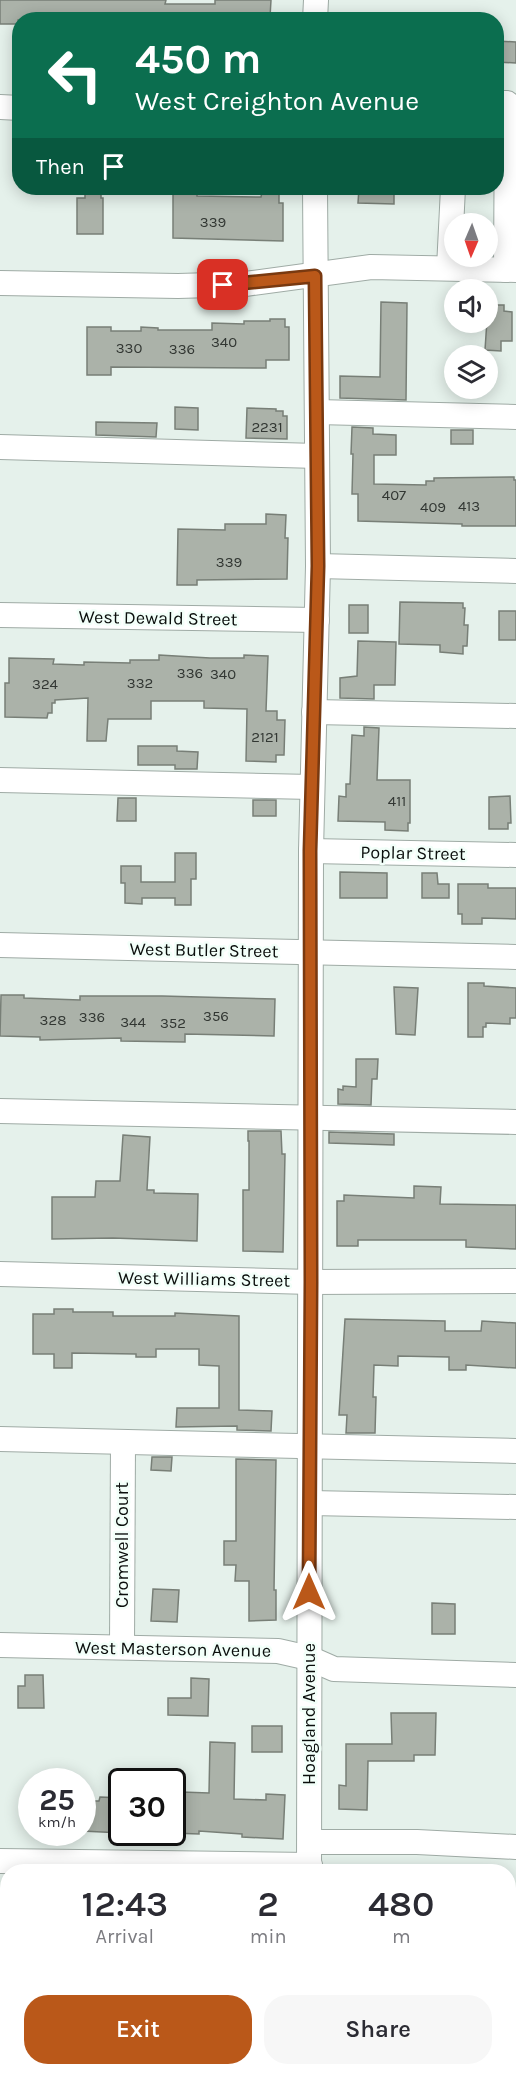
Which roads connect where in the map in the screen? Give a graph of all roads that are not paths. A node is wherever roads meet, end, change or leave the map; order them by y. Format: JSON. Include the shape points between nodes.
{"nodes":[{"id":1,"x":504,"y":103,"type":"edge"},
{"id":2,"x":315,"y":195,"type":"edge"},
{"id":3,"x":453,"y":195,"type":"edge"},
{"id":4,"x":449,"y":268,"type":"junction"},
{"id":5,"x":511,"y":270,"type":"edge"},
{"id":6,"x":315,"y":276,"type":"junction"},
{"id":7,"x":0,"y":283,"type":"edge"},
{"id":8,"x":316,"y":412,"type":"junction"},
{"id":9,"x":516,"y":417,"type":"edge"},
{"id":10,"x":0,"y":447,"type":"edge"},
{"id":11,"x":317,"y":456,"type":"junction"},
{"id":12,"x":318,"y":566,"type":"junction"},
{"id":13,"x":516,"y":571,"type":"edge"},
{"id":14,"x":0,"y":615,"type":"edge"},
{"id":15,"x":317,"y":620,"type":"junction"},
{"id":16,"x":314,"y":712,"type":"junction"},
{"id":17,"x":516,"y":716,"type":"edge"},
{"id":18,"x":0,"y":780,"type":"edge"},
{"id":19,"x":312,"y":787,"type":"junction"},
{"id":20,"x":310,"y":851,"type":"junction"},
{"id":21,"x":516,"y":855,"type":"edge"},
{"id":22,"x":0,"y":945,"type":"edge"},
{"id":23,"x":311,"y":953,"type":"junction"},
{"id":24,"x":516,"y":957,"type":"edge"},
{"id":25,"x":0,"y":1111,"type":"edge"},
{"id":26,"x":311,"y":1117,"type":"junction"},
{"id":27,"x":516,"y":1122,"type":"edge"},
{"id":28,"x":0,"y":1274,"type":"edge"},
{"id":29,"x":516,"y":1281,"type":"edge"},
{"id":30,"x":311,"y":1282,"type":"junction"},
{"id":31,"x":0,"y":1440,"type":"edge"},
{"id":32,"x":123,"y":1443,"type":"junction"},
{"id":33,"x":310,"y":1446,"type":"junction"},
{"id":34,"x":516,"y":1450,"type":"edge"},
{"id":35,"x":310,"y":1503,"type":"junction"},
{"id":36,"x":516,"y":1507,"type":"edge"},
{"id":37,"x":0,"y":1645,"type":"edge"},
{"id":38,"x":122,"y":1647,"type":"junction"},
{"id":39,"x":309,"y":1658,"type":"junction"},
{"id":40,"x":516,"y":1675,"type":"edge"},
{"id":41,"x":516,"y":1847,"type":"edge"},
{"id":42,"x":310,"y":1860,"type":"edge"},
{"id":43,"x":0,"y":1861,"type":"edge"}],
"edges":[{"from":1,"to":5,"type":"street"},
{"from":2,"to":6,"type":"street","name":"Hoagland Avenue"},
{"from":3,"to":4,"type":"street"},
{"from":4,"to":5,"type":"street"},
{"from":4,"to":6,"type":"street","via":[[371,267]]},
{"from":6,"to":7,"type":"street","via":[[178,286]]},
{"from":6,"to":8,"type":"street","name":"Hoagland Avenue"},
{"from":8,"to":9,"type":"street"},
{"from":8,"to":11,"type":"street","name":"Hoagland Avenue"},
{"from":10,"to":11,"type":"street"},
{"from":11,"to":12,"type":"street","name":"Hoagland Avenue"},
{"from":12,"to":13,"type":"street"},
{"from":12,"to":15,"type":"street","name":"Hoagland Avenue"},
{"from":14,"to":15,"type":"street","name":"West Dewald Street"},
{"from":15,"to":16,"type":"street","name":"Hoagland Avenue"},
{"from":16,"to":17,"type":"street"},
{"from":16,"to":19,"type":"street","name":"Hoagland Avenue"},
{"from":18,"to":19,"type":"street"},
{"from":19,"to":20,"type":"street","name":"Hoagland Avenue"},
{"from":20,"to":21,"type":"street","name":"Poplar Street"},
{"from":20,"to":23,"type":"street","name":"Hoagland Avenue"},
{"from":22,"to":23,"type":"street","name":"West Butler Street"},
{"from":23,"to":24,"type":"street","name":"West Butler Street"},
{"from":23,"to":26,"type":"street","name":"Hoagland Avenue"},
{"from":25,"to":26,"type":"street"},
{"from":26,"to":27,"type":"street"},
{"from":26,"to":30,"type":"street","name":"Hoagland Avenue"},
{"from":28,"to":30,"type":"street","name":"West Williams Street"},
{"from":29,"to":30,"type":"street","name":"West Williams Street"},
{"from":30,"to":33,"type":"street","name":"Hoagland Avenue"},
{"from":31,"to":32,"type":"street"},
{"from":32,"to":33,"type":"street"},
{"from":32,"to":38,"type":"street","name":"Cromwell Court"},
{"from":33,"to":34,"type":"street"},
{"from":33,"to":35,"type":"street","name":"Hoagland Avenue"},
{"from":35,"to":36,"type":"street"},
{"from":35,"to":39,"type":"street","name":"Hoagland Avenue"},
{"from":37,"to":38,"type":"street","name":"West Masterson Avenue"},
{"from":38,"to":39,"type":"street","name":"West Masterson Avenue","via":[[278,1651]]},
{"from":39,"to":40,"type":"street","name":"West Masterson Avenue","via":[[334,1669]]},
{"from":39,"to":42,"type":"street","name":"Hoagland Avenue"},
{"from":41,"to":42,"type":"street","via":[[417,1842]]},
{"from":42,"to":43,"type":"street"}]}
